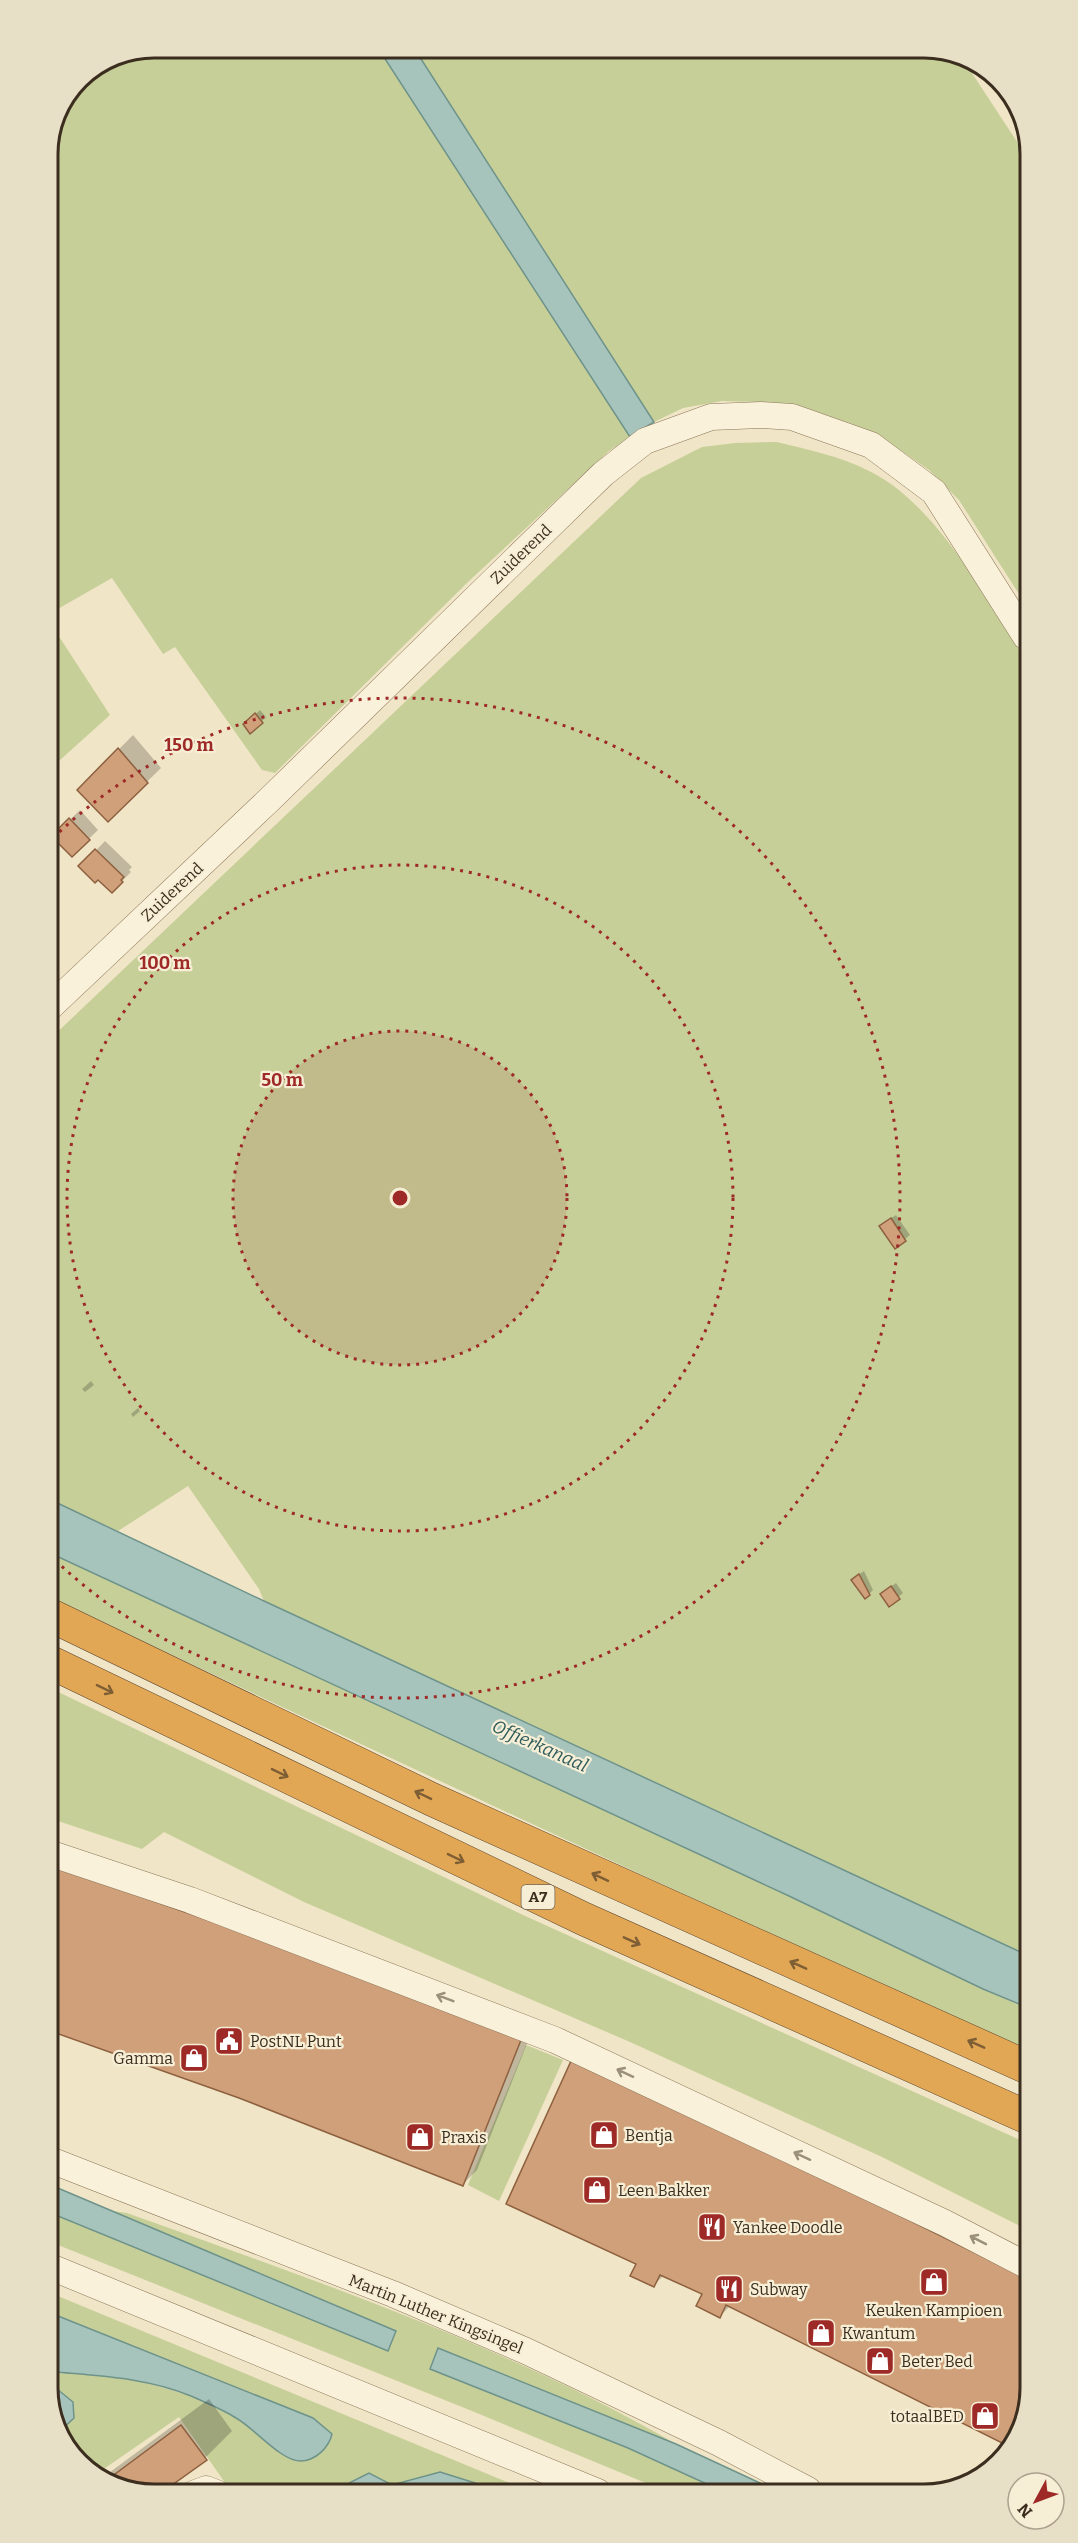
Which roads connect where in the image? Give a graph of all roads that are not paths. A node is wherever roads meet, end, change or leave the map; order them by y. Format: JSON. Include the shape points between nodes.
{"nodes":[{"id":1,"x":1019,"y":626,"type":"edge"},
{"id":2,"x":59,"y":999,"type":"edge"},
{"id":3,"x":58,"y":1619,"type":"edge"},
{"id":4,"x":58,"y":1667,"type":"edge"},
{"id":5,"x":58,"y":1856,"type":"edge"},
{"id":6,"x":1019,"y":2064,"type":"edge"},
{"id":7,"x":1019,"y":2114,"type":"edge"},
{"id":8,"x":58,"y":2163,"type":"edge"},
{"id":9,"x":1019,"y":2261,"type":"edge"},
{"id":10,"x":58,"y":2270,"type":"edge"},
{"id":11,"x":579,"y":2484,"type":"edge"},
{"id":12,"x":797,"y":2484,"type":"edge"}],
"edges":[{"from":1,"to":2,"type":"street","name":"Zuiderend","via":[[934,492],[871,445],[792,417],[711,417],[684,425],[645,441],[603,474],[286,784]]},
{"from":6,"to":3,"type":"highway","one_way":true,"via":[[452,1809]]},
{"from":4,"to":7,"type":"highway","number":"A7","one_way":true,"via":[[584,1919]]},
{"from":9,"to":5,"type":"street","one_way":true,"via":[[555,2040],[190,1900]]},
{"from":8,"to":12,"type":"street","name":"Martin Luther Kingsingel","via":[[393,2294],[526,2351]]},
{"from":10,"to":11,"type":"street"}]}
